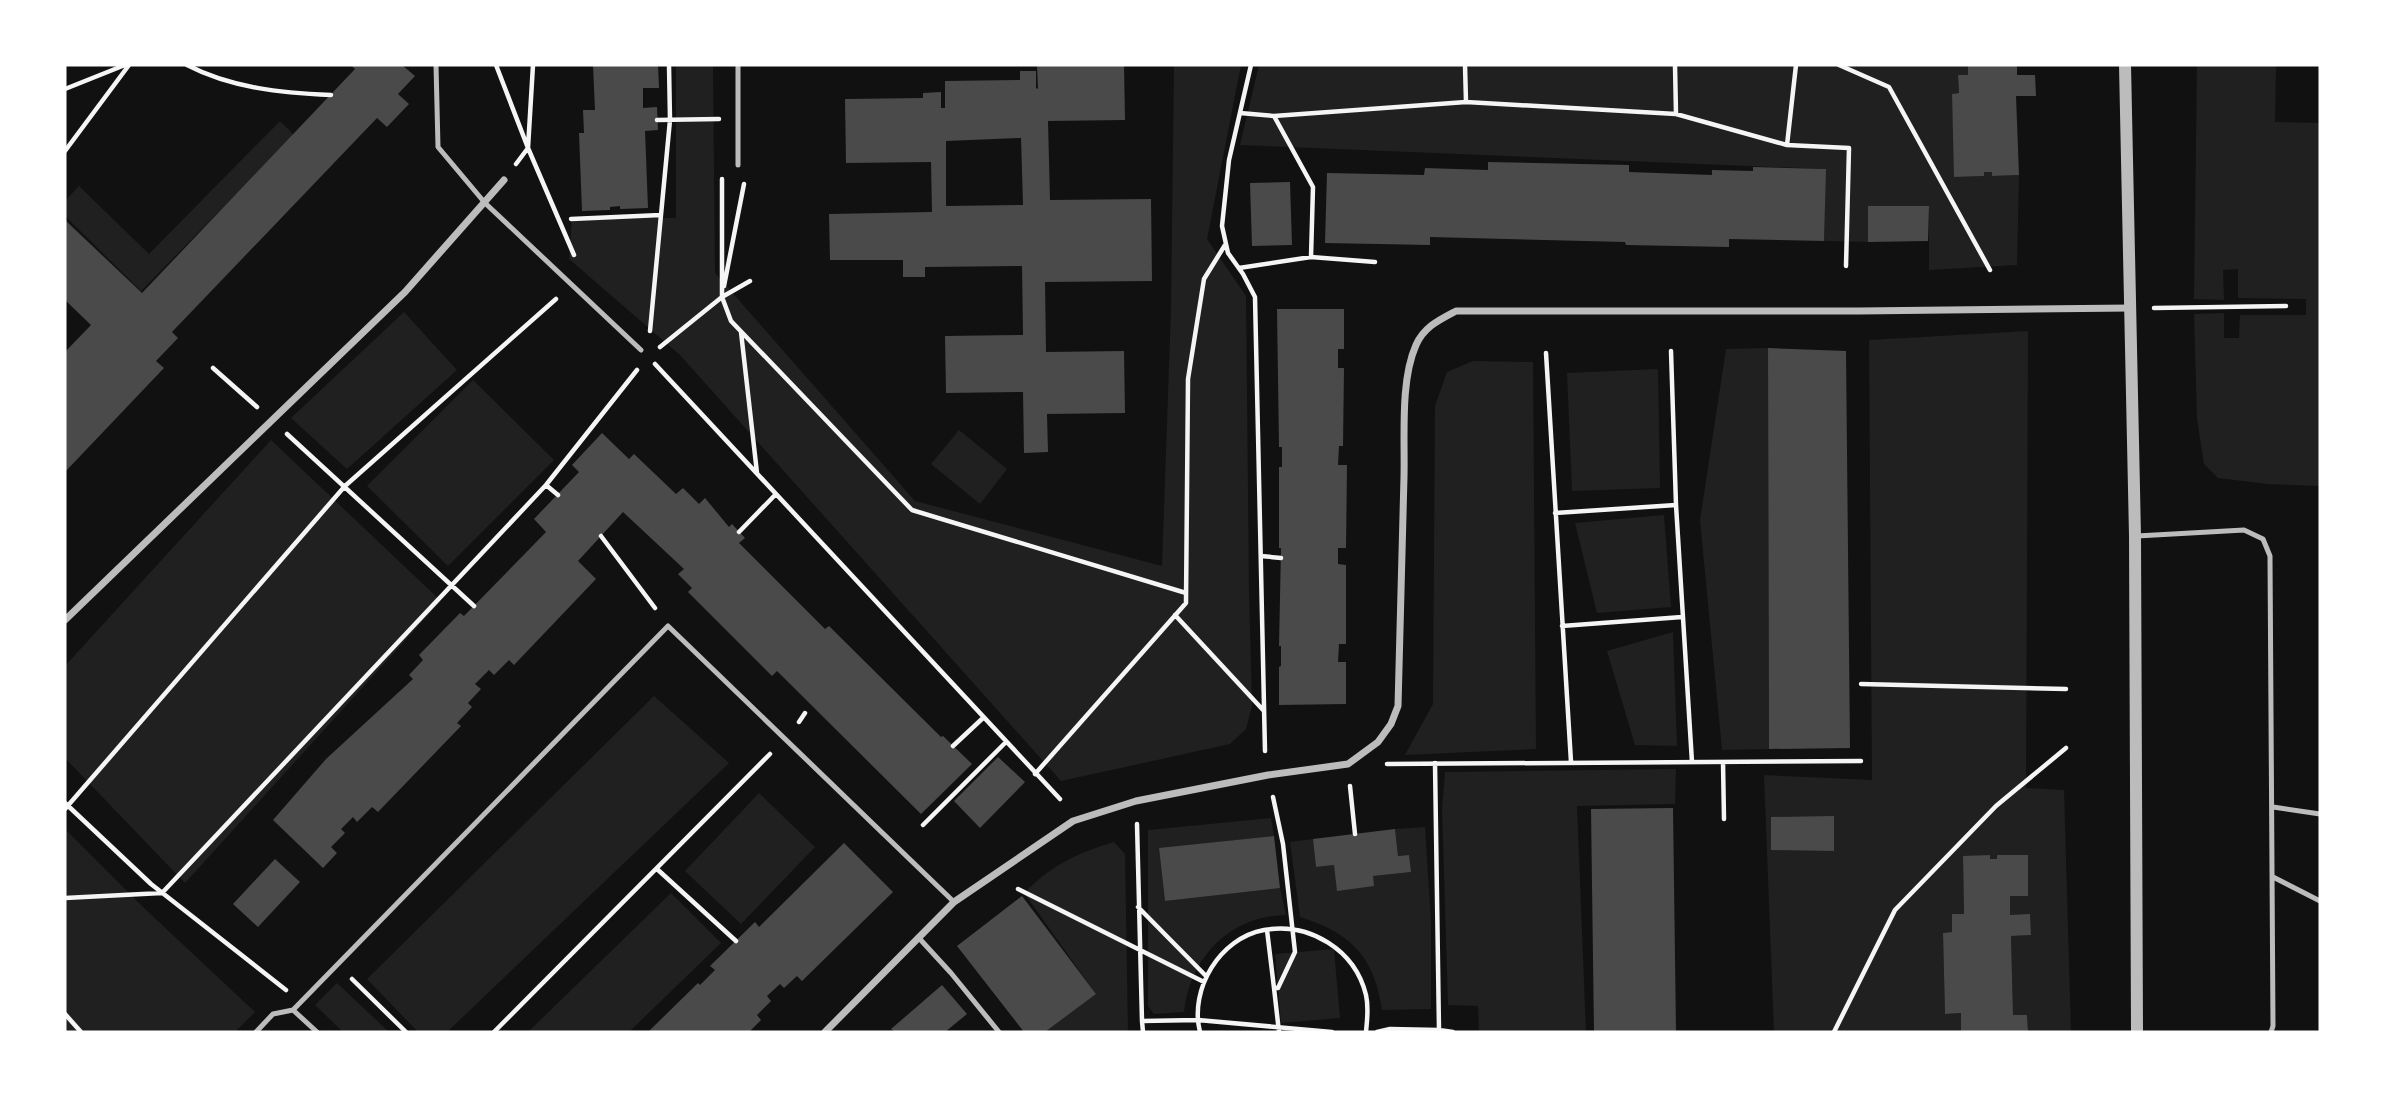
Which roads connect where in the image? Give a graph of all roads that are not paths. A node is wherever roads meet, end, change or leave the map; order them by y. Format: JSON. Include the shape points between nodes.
{"nodes":[{"id":1,"x":436,"y":65,"type":"edge"},
{"id":2,"x":738,"y":65,"type":"edge"},
{"id":3,"x":2125,"y":65,"type":"edge"},
{"id":4,"x":738,"y":165,"type":"dead end"},
{"id":5,"x":504,"y":180,"type":"road end"},
{"id":6,"x":485,"y":204,"type":"junction"},
{"id":7,"x":2130,"y":308,"type":"junction"},
{"id":8,"x":641,"y":350,"type":"road end"},
{"id":9,"x":2135,"y":536,"type":"junction"},
{"id":10,"x":65,"y":620,"type":"edge"},
{"id":11,"x":2273,"y":807,"type":"junction"},
{"id":12,"x":2320,"y":814,"type":"edge"},
{"id":13,"x":2273,"y":877,"type":"junction"},
{"id":14,"x":2320,"y":901,"type":"edge"},
{"id":15,"x":954,"y":902,"type":"junction"},
{"id":16,"x":918,"y":937,"type":"junction"},
{"id":17,"x":293,"y":1010,"type":"junction"},
{"id":18,"x":256,"y":1032,"type":"edge"},
{"id":19,"x":317,"y":1032,"type":"edge"},
{"id":20,"x":825,"y":1032,"type":"edge"},
{"id":21,"x":999,"y":1032,"type":"edge"},
{"id":22,"x":2137,"y":1032,"type":"edge"},
{"id":23,"x":2270,"y":1032,"type":"edge"}],
"edges":[{"from":1,"to":6,"type":"lane","via":[[438,146]]},
{"from":2,"to":4,"type":"lane"},
{"from":3,"to":7,"type":"street"},
{"from":5,"to":6,"type":"street"},
{"from":6,"to":8,"type":"lane"},
{"from":6,"to":10,"type":"street","via":[[405,292]]},
{"from":7,"to":9,"type":"street"},
{"from":7,"to":15,"type":"street","via":[[1456,311],[1440,319],[1425,330],[1408,366],[1398,706],[1378,743],[1348,764],[1136,801],[1073,821]]},
{"from":9,"to":11,"type":"lane","via":[[2244,530],[2263,539],[2270,556]]},
{"from":9,"to":22,"type":"street"},
{"from":11,"to":12,"type":"lane"},
{"from":11,"to":13,"type":"lane"},
{"from":13,"to":14,"type":"lane"},
{"from":13,"to":23,"type":"lane"},
{"from":15,"to":16,"type":"street"},
{"from":15,"to":17,"type":"lane","via":[[668,626]]},
{"from":16,"to":20,"type":"street"},
{"from":16,"to":21,"type":"lane"},
{"from":17,"to":18,"type":"lane","via":[[273,1014]]},
{"from":17,"to":19,"type":"lane"}]}
